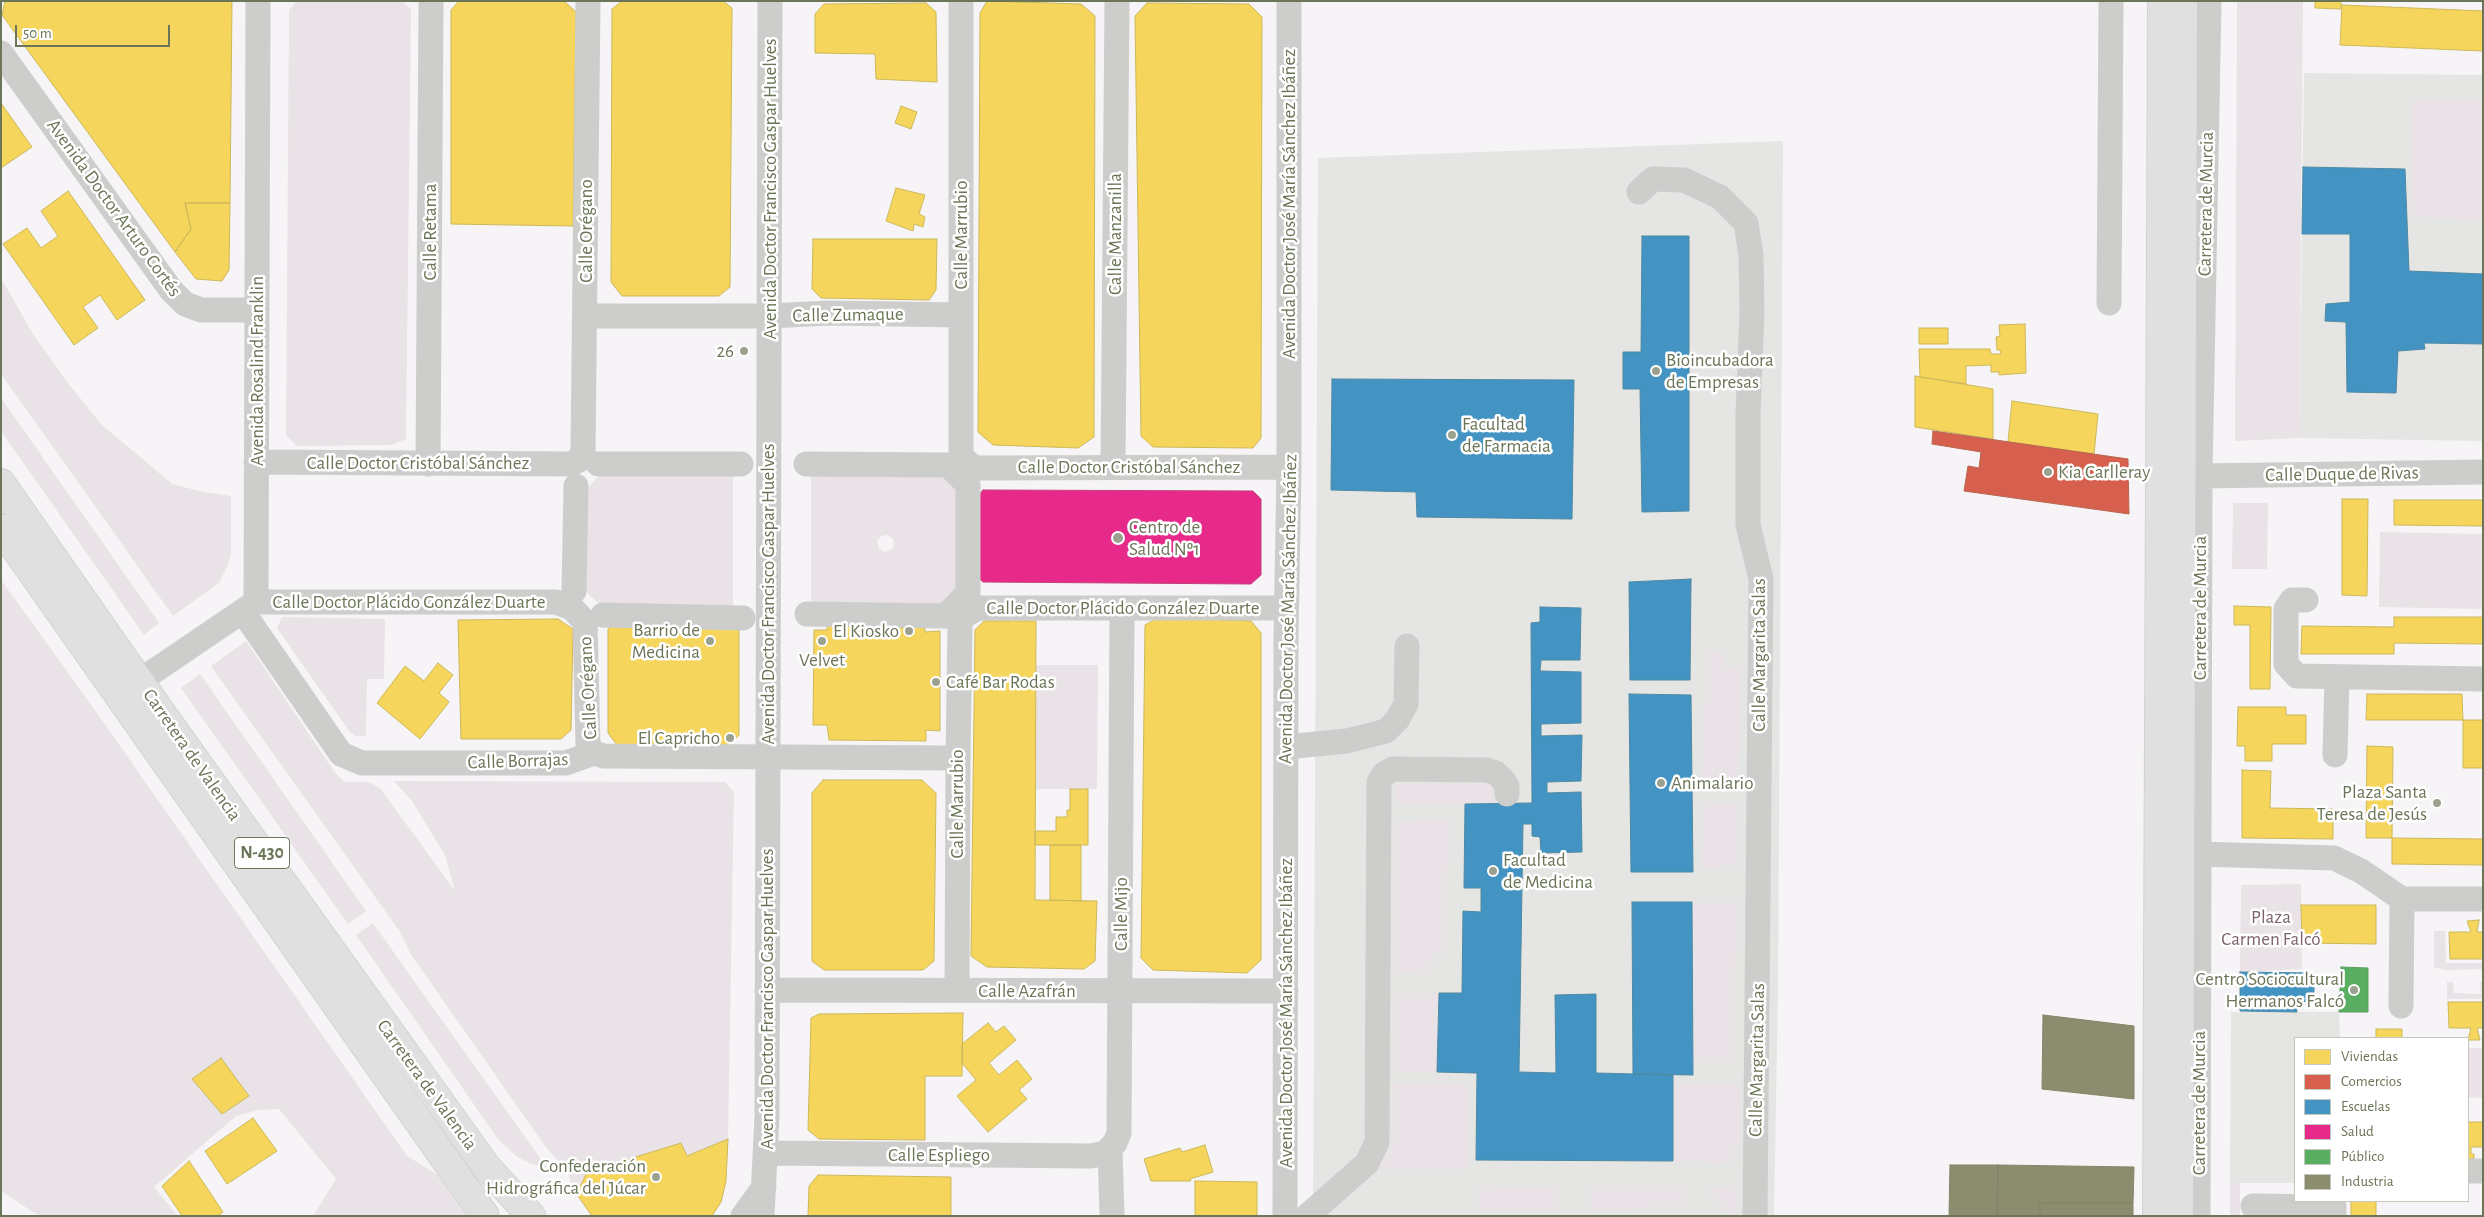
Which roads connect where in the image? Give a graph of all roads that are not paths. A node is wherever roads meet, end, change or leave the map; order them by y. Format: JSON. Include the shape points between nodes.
{"nodes":[{"id":1,"x":258,"y":1,"type":"edge"},
{"id":2,"x":431,"y":1,"type":"edge"},
{"id":3,"x":588,"y":1,"type":"edge"},
{"id":4,"x":770,"y":1,"type":"edge"},
{"id":5,"x":961,"y":1,"type":"edge"},
{"id":6,"x":1117,"y":1,"type":"edge"},
{"id":7,"x":1289,"y":1,"type":"edge"},
{"id":8,"x":2111,"y":1,"type":"edge"},
{"id":9,"x":2162,"y":1,"type":"edge"},
{"id":10,"x":2183,"y":1,"type":"edge"},
{"id":11,"x":2209,"y":1,"type":"edge"},
{"id":12,"x":1,"y":53,"type":"edge"},
{"id":13,"x":1638,"y":192,"type":"dead end"},
{"id":14,"x":2109,"y":303,"type":"dead end"},
{"id":15,"x":257,"y":310,"type":"junction"},
{"id":16,"x":961,"y":315,"type":"junction"},
{"id":17,"x":585,"y":316,"type":"junction"},
{"id":18,"x":770,"y":316,"type":"junction"},
{"id":19,"x":256,"y":462,"type":"junction"},
{"id":20,"x":588,"y":462,"type":"junction"},
{"id":21,"x":428,"y":464,"type":"junction"},
{"id":22,"x":741,"y":464,"type":"dead end"},
{"id":23,"x":806,"y":464,"type":"dead end"},
{"id":24,"x":1113,"y":467,"type":"junction"},
{"id":25,"x":1289,"y":467,"type":"junction"},
{"id":26,"x":964,"y":470,"type":"junction"},
{"id":27,"x":2483,"y":472,"type":"edge"},
{"id":28,"x":2200,"y":476,"type":"junction"},
{"id":29,"x":1,"y":483,"type":"edge"},
{"id":30,"x":576,"y":486,"type":"dead end"},
{"id":31,"x":1,"y":528,"type":"edge"},
{"id":32,"x":574,"y":592,"type":"dead end"},
{"id":33,"x":2306,"y":600,"type":"dead end"},
{"id":34,"x":249,"y":607,"type":"junction"},
{"id":35,"x":1286,"y":608,"type":"junction"},
{"id":36,"x":1122,"y":609,"type":"junction"},
{"id":37,"x":958,"y":612,"type":"junction"},
{"id":38,"x":807,"y":614,"type":"dead end"},
{"id":39,"x":743,"y":618,"type":"dead end"},
{"id":40,"x":594,"y":619,"type":"junction"},
{"id":41,"x":1407,"y":646,"type":"dead end"},
{"id":42,"x":2337,"y":676,"type":"junction"},
{"id":43,"x":2483,"y":679,"type":"edge"},
{"id":44,"x":141,"y":680,"type":"junction"},
{"id":45,"x":1286,"y":747,"type":"junction"},
{"id":46,"x":594,"y":753,"type":"junction"},
{"id":47,"x":2335,"y":755,"type":"dead end"},
{"id":48,"x":768,"y":756,"type":"junction"},
{"id":49,"x":958,"y":758,"type":"junction"},
{"id":50,"x":1507,"y":794,"type":"dead end"},
{"id":51,"x":2199,"y":854,"type":"junction"},
{"id":52,"x":2402,"y":899,"type":"junction"},
{"id":53,"x":2483,"y":899,"type":"edge"},
{"id":54,"x":767,"y":990,"type":"junction"},
{"id":55,"x":957,"y":990,"type":"junction"},
{"id":56,"x":1121,"y":991,"type":"junction"},
{"id":57,"x":1286,"y":992,"type":"junction"},
{"id":58,"x":2402,"y":1006,"type":"dead end"},
{"id":59,"x":1110,"y":1150,"type":"junction"},
{"id":60,"x":766,"y":1153,"type":"junction"},
{"id":61,"x":2253,"y":1206,"type":"dead end"},
{"id":62,"x":759,"y":1210,"type":"edge"},
{"id":63,"x":485,"y":1216,"type":"edge"},
{"id":64,"x":531,"y":1216,"type":"edge"},
{"id":65,"x":1112,"y":1216,"type":"edge"},
{"id":66,"x":1285,"y":1216,"type":"edge"},
{"id":67,"x":1307,"y":1216,"type":"edge"},
{"id":68,"x":1755,"y":1216,"type":"edge"},
{"id":69,"x":2157,"y":1216,"type":"edge"},
{"id":70,"x":2179,"y":1216,"type":"edge"},
{"id":71,"x":2198,"y":1216,"type":"edge"},
{"id":72,"x":2334,"y":1216,"type":"edge"}],
"edges":[{"from":1,"to":15,"type":"street","name":"Avenida Rosalind Franklin"},
{"from":2,"to":21,"type":"street","name":"Calle Retama"},
{"from":3,"to":17,"type":"street","name":"Calle Orégano"},
{"from":4,"to":18,"type":"street","name":"Avenida Doctor Francisco Gaspar Huelves"},
{"from":5,"to":16,"type":"street","name":"Calle Marrubio"},
{"from":6,"to":24,"type":"street","name":"Calle Manzanilla"},
{"from":7,"to":25,"type":"street","name":"Avenida Doctor José María Sánchez Ibáñez"},
{"from":8,"to":14,"type":"street"},
{"from":9,"to":69,"type":"main road"},
{"from":10,"to":70,"type":"main road","name":"Carretera de Murcia"},
{"from":11,"to":28,"type":"street","name":"Carretera de Murcia"},
{"from":12,"to":15,"type":"street","name":"Avenida Doctor Arturo Cortés","via":[[171,290],[185,304],[201,310]]},
{"from":13,"to":68,"type":"street","name":"Calle Margarita Salas","via":[[1653,179],[1684,180],[1720,197],[1746,223],[1751,256],[1748,525],[1761,579]]},
{"from":15,"to":19,"type":"street","name":"Avenida Rosalind Franklin"},
{"from":16,"to":18,"type":"street","name":"Calle Zumaque","via":[[830,313]]},
{"from":16,"to":26,"type":"street","name":"Calle Marrubio","via":[[961,452]]},
{"from":17,"to":18,"type":"street","name":"Calle Zumaque"},
{"from":17,"to":20,"type":"street","name":"Calle Orégano","via":[[583,451]]},
{"from":18,"to":48,"type":"street","name":"Avenida Doctor Francisco Gaspar Huelves"},
{"from":19,"to":21,"type":"street","name":"Calle Doctor Cristóbal Sánchez"},
{"from":19,"to":34,"type":"street","name":"Avenida Rosalind Franklin"},
{"from":20,"to":21,"type":"street","name":"Calle Doctor Cristóbal Sánchez"},
{"from":20,"to":22,"type":"street","name":"Calle Doctor Cristóbal Sánchez"},
{"from":23,"to":26,"type":"street","name":"Calle Doctor Cristóbal Sánchez","via":[[948,465]]},
{"from":24,"to":25,"type":"street","name":"Calle Doctor Cristóbal Sánchez"},
{"from":24,"to":26,"type":"street","name":"Calle Doctor Cristóbal Sánchez"},
{"from":25,"to":35,"type":"street","name":"Avenida Doctor José María Sánchez Ibáñez"},
{"from":26,"to":37,"type":"street","name":"Calle Marrubio","via":[[968,485],[968,593]]},
{"from":27,"to":28,"type":"street","name":"Calle Duque de Rivas"},
{"from":28,"to":51,"type":"street","name":"Carretera de Murcia"},
{"from":29,"to":44,"type":"main road","name":"Carretera de Valencia","number":"N-430"},
{"from":30,"to":32,"type":"street"},
{"from":31,"to":63,"type":"main road","name":"Carretera de Valencia","number":"N-430"},
{"from":33,"to":42,"type":"street","via":[[2292,600],[2286,609],[2286,664],[2297,676]]},
{"from":34,"to":40,"type":"street","name":"Calle Doctor Plácido González Duarte","via":[[556,602]]},
{"from":34,"to":44,"type":"street"},
{"from":34,"to":46,"type":"street","name":"Calle Borrajas","via":[[341,754],[362,763],[566,763]]},
{"from":35,"to":36,"type":"street","name":"Calle Doctor Plácido González Duarte"},
{"from":35,"to":45,"type":"street","name":"Avenida Doctor José María Sánchez Ibáñez"},
{"from":36,"to":37,"type":"street","name":"Calle Doctor Plácido González Duarte","via":[[978,608]]},
{"from":36,"to":56,"type":"street","name":"Calle Mijo"},
{"from":37,"to":38,"type":"street","name":"Calle Doctor Plácido González Duarte","via":[[946,616]]},
{"from":37,"to":49,"type":"street","name":"Calle Marrubio"},
{"from":39,"to":40,"type":"street"},
{"from":40,"to":46,"type":"street","name":"Calle Orégano","via":[[588,745]]},
{"from":41,"to":45,"type":"street","via":[[1406,704],[1386,731],[1347,741]]},
{"from":42,"to":43,"type":"street"},
{"from":42,"to":47,"type":"street"},
{"from":44,"to":64,"type":"main road","name":"Carretera de Valencia","number":"N-430","via":[[163,716],[485,1166]]},
{"from":45,"to":57,"type":"street","name":"Avenida Doctor José María Sánchez Ibáñez"},
{"from":46,"to":48,"type":"street","name":"Calle Borrajas","via":[[604,756]]},
{"from":48,"to":49,"type":"street","name":"Calle Borrajas"},
{"from":48,"to":54,"type":"street","name":"Avenida Doctor Francisco Gaspar Huelves"},
{"from":49,"to":55,"type":"street","name":"Calle Marrubio"},
{"from":50,"to":67,"type":"street","via":[[1507,786],[1502,779],[1487,770],[1393,770],[1384,774],[1379,782],[1377,1142],[1367,1163]]},
{"from":51,"to":52,"type":"street","via":[[2334,858],[2361,871]]},
{"from":51,"to":71,"type":"street","name":"Carretera de Murcia"},
{"from":52,"to":53,"type":"street"},
{"from":52,"to":58,"type":"street"},
{"from":54,"to":55,"type":"street","name":"Calle Azafrán"},
{"from":54,"to":60,"type":"street","name":"Avenida Doctor Francisco Gaspar Huelves"},
{"from":55,"to":56,"type":"street","name":"Calle Azafrán"},
{"from":56,"to":57,"type":"street","name":"Calle Azafrán"},
{"from":56,"to":59,"type":"street","name":"Calle Mijo","via":[[1119,1133]]},
{"from":57,"to":66,"type":"street","name":"Avenida Doctor José María Sánchez Ibáñez"},
{"from":59,"to":60,"type":"street","name":"Calle Espliego","via":[[1092,1156]]},
{"from":59,"to":65,"type":"street","name":"Calle Mijo"},
{"from":60,"to":62,"type":"street","name":"Avenida Doctor Francisco Gaspar Huelves"},
{"from":61,"to":72,"type":"street","via":[[2334,1207]]}]}
